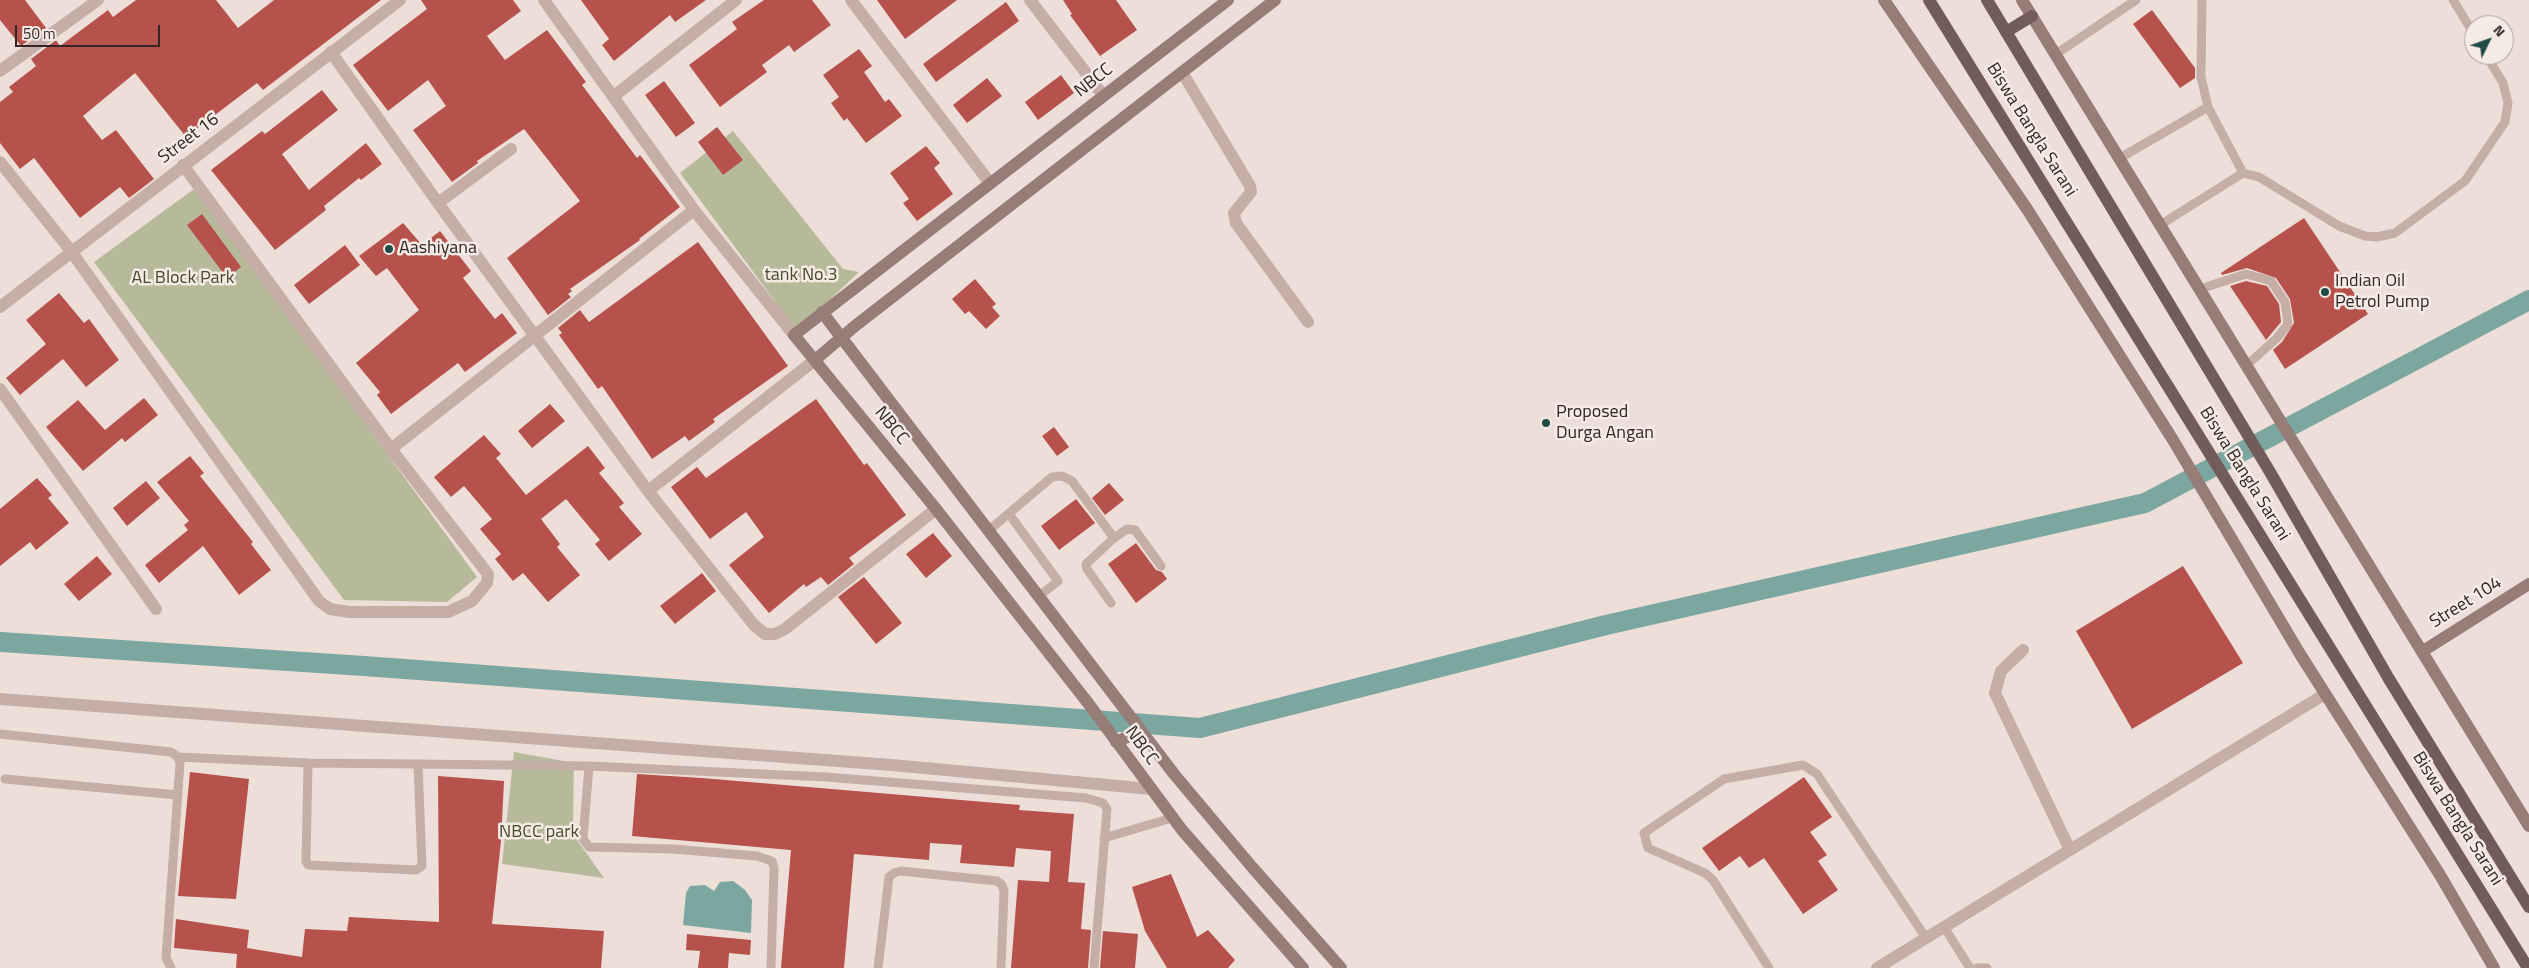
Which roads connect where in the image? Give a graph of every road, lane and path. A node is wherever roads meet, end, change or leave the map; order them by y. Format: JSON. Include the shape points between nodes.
{"nodes":[{"id":1,"x":98,"y":0,"type":"edge"},
{"id":2,"x":400,"y":0,"type":"edge"},
{"id":3,"x":544,"y":0,"type":"edge"},
{"id":4,"x":852,"y":0,"type":"edge"},
{"id":5,"x":1030,"y":0,"type":"edge"},
{"id":6,"x":1274,"y":0,"type":"edge"},
{"id":7,"x":1884,"y":0,"type":"edge"},
{"id":8,"x":1929,"y":0,"type":"edge"},
{"id":9,"x":1987,"y":0,"type":"edge"},
{"id":10,"x":2022,"y":0,"type":"edge"},
{"id":11,"x":2136,"y":0,"type":"edge"},
{"id":12,"x":2202,"y":0,"type":"edge"},
{"id":13,"x":2453,"y":0,"type":"edge"},
{"id":14,"x":735,"y":1,"type":"edge"},
{"id":15,"x":1226,"y":1,"type":"edge"},
{"id":16,"x":2032,"y":16,"type":"junction"},
{"id":17,"x":2464,"y":18,"type":"edge"},
{"id":18,"x":2006,"y":32,"type":"junction"},
{"id":19,"x":331,"y":52,"type":"junction"},
{"id":20,"x":2056,"y":54,"type":"junction"},
{"id":21,"x":2492,"y":65,"type":"edge"},
{"id":22,"x":0,"y":71,"type":"edge"},
{"id":23,"x":1182,"y":72,"type":"junction"},
{"id":24,"x":614,"y":96,"type":"junction"},
{"id":25,"x":1103,"y":96,"type":"junction"},
{"id":26,"x":2208,"y":107,"type":"junction"},
{"id":27,"x":511,"y":149,"type":"dead end"},
{"id":28,"x":2120,"y":158,"type":"junction"},
{"id":29,"x":0,"y":162,"type":"edge"},
{"id":30,"x":183,"y":165,"type":"junction"},
{"id":31,"x":2243,"y":172,"type":"junction"},
{"id":32,"x":990,"y":183,"type":"junction"},
{"id":33,"x":438,"y":203,"type":"junction"},
{"id":34,"x":694,"y":210,"type":"junction"},
{"id":35,"x":2160,"y":225,"type":"junction"},
{"id":36,"x":71,"y":252,"type":"junction"},
{"id":37,"x":2200,"y":289,"type":"junction"},
{"id":38,"x":0,"y":307,"type":"edge"},
{"id":39,"x":822,"y":312,"type":"junction"},
{"id":40,"x":1308,"y":322,"type":"dead end"},
{"id":41,"x":794,"y":335,"type":"junction"},
{"id":42,"x":534,"y":336,"type":"junction"},
{"id":43,"x":842,"y":338,"type":"junction"},
{"id":44,"x":815,"y":360,"type":"junction"},
{"id":45,"x":2247,"y":365,"type":"junction"},
{"id":46,"x":0,"y":389,"type":"edge"},
{"id":47,"x":391,"y":449,"type":"junction"},
{"id":48,"x":648,"y":491,"type":"junction"},
{"id":49,"x":936,"y":509,"type":"junction"},
{"id":50,"x":1009,"y":514,"type":"junction"},
{"id":51,"x":988,"y":531,"type":"junction"},
{"id":52,"x":1114,"y":538,"type":"junction"},
{"id":53,"x":1161,"y":566,"type":"dead end"},
{"id":54,"x":2529,"y":584,"type":"edge"},
{"id":55,"x":1038,"y":596,"type":"junction"},
{"id":56,"x":1110,"y":603,"type":"dead end"},
{"id":57,"x":156,"y":609,"type":"dead end"},
{"id":58,"x":2023,"y":650,"type":"dead end"},
{"id":59,"x":2423,"y":651,"type":"junction"},
{"id":60,"x":2325,"y":694,"type":"junction"},
{"id":61,"x":0,"y":699,"type":"edge"},
{"id":62,"x":1140,"y":731,"type":"junction"},
{"id":63,"x":0,"y":734,"type":"edge"},
{"id":64,"x":1116,"y":742,"type":"junction"},
{"id":65,"x":178,"y":757,"type":"junction"},
{"id":66,"x":308,"y":763,"type":"junction"},
{"id":67,"x":418,"y":764,"type":"junction"},
{"id":68,"x":589,"y":766,"type":"junction"},
{"id":69,"x":5,"y":778,"type":"dead end"},
{"id":70,"x":1147,"y":784,"type":"junction"},
{"id":71,"x":178,"y":795,"type":"junction"},
{"id":72,"x":1172,"y":818,"type":"junction"},
{"id":73,"x":2529,"y":826,"type":"edge"},
{"id":74,"x":1104,"y":838,"type":"junction"},
{"id":75,"x":2070,"y":850,"type":"junction"},
{"id":76,"x":2529,"y":907,"type":"edge"},
{"id":77,"x":1944,"y":927,"type":"junction"},
{"id":78,"x":1926,"y":938,"type":"junction"},
{"id":79,"x":1295,"y":962,"type":"edge"},
{"id":80,"x":171,"y":968,"type":"edge"},
{"id":81,"x":771,"y":968,"type":"edge"},
{"id":82,"x":878,"y":968,"type":"edge"},
{"id":83,"x":1001,"y":968,"type":"edge"},
{"id":84,"x":1094,"y":968,"type":"edge"},
{"id":85,"x":1303,"y":968,"type":"edge"},
{"id":86,"x":1341,"y":968,"type":"edge"},
{"id":87,"x":1769,"y":968,"type":"edge"},
{"id":88,"x":1877,"y":968,"type":"edge"},
{"id":89,"x":1970,"y":968,"type":"edge"},
{"id":90,"x":1977,"y":968,"type":"edge"},
{"id":91,"x":1987,"y":968,"type":"edge"},
{"id":92,"x":2494,"y":968,"type":"edge"},
{"id":93,"x":2528,"y":968,"type":"edge"}],
"edges":[{"from":1,"to":22,"type":"street"},
{"from":2,"to":19,"type":"street","name":"Street 16"},
{"from":3,"to":24,"type":"street"},
{"from":4,"to":32,"type":"street"},
{"from":5,"to":25,"type":"street"},
{"from":6,"to":23,"type":"street"},
{"from":7,"to":60,"type":"street","via":[[2027,209],[2173,440]]},
{"from":8,"to":93,"type":"main road","name":"Biswa Bangla Sarani"},
{"from":9,"to":18,"type":"main road","name":"Biswa Bangla Sarani"},
{"from":10,"to":16,"type":"street"},
{"from":11,"to":20,"type":"lane"},
{"from":12,"to":26,"type":"lane","via":[[2200,77]]},
{"from":13,"to":17,"type":"lane"},
{"from":14,"to":24,"type":"street"},
{"from":15,"to":25,"type":"street","name":"NBCC"},
{"from":16,"to":18,"type":"main road"},
{"from":16,"to":20,"type":"street"},
{"from":18,"to":76,"type":"main road","name":"Biswa Bangla Sarani"},
{"from":19,"to":30,"type":"street","name":"Street 16"},
{"from":19,"to":33,"type":"street"},
{"from":20,"to":28,"type":"street"},
{"from":21,"to":31,"type":"lane","via":[[2503,83],[2508,103],[2505,122],[2465,181],[2395,233],[2365,236],[2339,226],[2259,177]]},
{"from":23,"to":40,"type":"street","via":[[1250,186],[1248,196],[1234,213],[1236,222]]},
{"from":23,"to":43,"type":"street"},
{"from":24,"to":34,"type":"street"},
{"from":25,"to":32,"type":"street","name":"NBCC"},
{"from":26,"to":28,"type":"lane"},
{"from":26,"to":31,"type":"lane"},
{"from":27,"to":33,"type":"street"},
{"from":28,"to":35,"type":"street"},
{"from":29,"to":36,"type":"street"},
{"from":30,"to":36,"type":"street","name":"Street 16"},
{"from":30,"to":47,"type":"street"},
{"from":31,"to":35,"type":"lane"},
{"from":32,"to":39,"type":"street","name":"NBCC"},
{"from":33,"to":42,"type":"street"},
{"from":34,"to":41,"type":"street"},
{"from":34,"to":42,"type":"street"},
{"from":35,"to":37,"type":"street"},
{"from":36,"to":38,"type":"street","name":"Street 16"},
{"from":36,"to":47,"type":"street","via":[[318,601],[330,609],[349,612],[448,612],[472,601],[487,583],[488,574]]},
{"from":37,"to":45,"type":"street"},
{"from":37,"to":45,"type":"lane","via":[[2246,274],[2271,281],[2286,302],[2288,324]]},
{"from":39,"to":41,"type":"street","name":"NBCC"},
{"from":39,"to":43,"type":"street"},
{"from":41,"to":44,"type":"street","name":"NBCC"},
{"from":42,"to":47,"type":"street"},
{"from":42,"to":48,"type":"street"},
{"from":43,"to":44,"type":"street"},
{"from":43,"to":51,"type":"street"},
{"from":44,"to":48,"type":"street"},
{"from":44,"to":49,"type":"street","name":"NBCC"},
{"from":45,"to":59,"type":"street"},
{"from":46,"to":57,"type":"street"},
{"from":48,"to":49,"type":"street","via":[[754,625],[765,634],[785,629]]},
{"from":49,"to":64,"type":"street","name":"NBCC"},
{"from":50,"to":51,"type":"lane"},
{"from":50,"to":52,"type":"lane","via":[[1052,477],[1062,476],[1072,480]]},
{"from":50,"to":55,"type":"lane","via":[[1058,581]]},
{"from":51,"to":55,"type":"street"},
{"from":52,"to":53,"type":"lane","via":[[1128,529],[1135,530]]},
{"from":52,"to":56,"type":"lane","via":[[1086,564]]},
{"from":54,"to":59,"type":"street","name":"Street 104"},
{"from":55,"to":62,"type":"street"},
{"from":58,"to":75,"type":"street","via":[[2001,671],[1994,693]]},
{"from":59,"to":73,"type":"street"},
{"from":60,"to":75,"type":"street"},
{"from":60,"to":92,"type":"street","via":[[2440,875]]},
{"from":61,"to":70,"type":"street"},
{"from":62,"to":64,"type":"street"},
{"from":62,"to":86,"type":"street","via":[[1252,867]]},
{"from":63,"to":65,"type":"lane","via":[[171,752]]},
{"from":64,"to":70,"type":"street","name":"NBCC"},
{"from":65,"to":66,"type":"lane"},
{"from":65,"to":71,"type":"lane"},
{"from":66,"to":67,"type":"lane"},
{"from":66,"to":67,"type":"lane","via":[[308,865],[416,870],[423,861]]},
{"from":67,"to":68,"type":"lane"},
{"from":68,"to":74,"type":"lane","via":[[826,777],[1086,798],[1103,803],[1107,809]]},
{"from":68,"to":81,"type":"lane","via":[[583,839],[589,847],[673,849],[757,856],[772,861]]},
{"from":69,"to":71,"type":"lane"},
{"from":70,"to":72,"type":"street","name":"NBCC"},
{"from":71,"to":80,"type":"lane","via":[[166,958]]},
{"from":72,"to":74,"type":"lane"},
{"from":72,"to":79,"type":"street","name":"NBCC"},
{"from":74,"to":84,"type":"lane"},
{"from":75,"to":77,"type":"street"},
{"from":77,"to":78,"type":"street"},
{"from":77,"to":89,"type":"lane"},
{"from":78,"to":87,"type":"lane","via":[[1817,774],[1803,765],[1724,779],[1644,833],[1648,848],[1705,873],[1713,880]]},
{"from":78,"to":88,"type":"street"},
{"from":79,"to":85,"type":"street","name":"NBCC"},
{"from":82,"to":83,"type":"lane","via":[[889,877],[901,871],[997,881],[1002,885]]},
{"from":90,"to":91,"type":"lane"}]}
